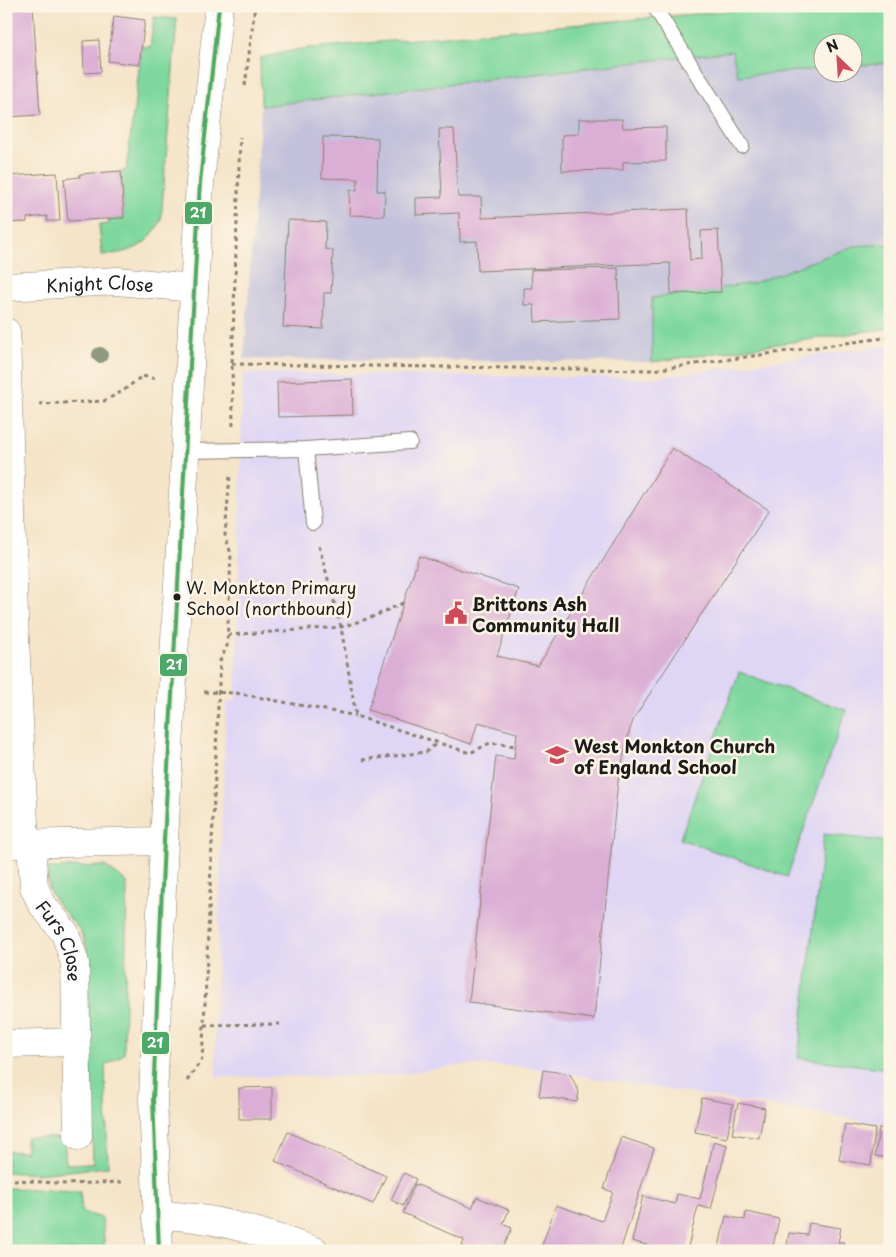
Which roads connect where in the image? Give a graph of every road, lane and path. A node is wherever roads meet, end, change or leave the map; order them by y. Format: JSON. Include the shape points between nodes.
{"nodes":[{"id":1,"x":219,"y":6,"type":"edge"},
{"id":2,"x":255,"y":6,"type":"edge"},
{"id":3,"x":654,"y":6,"type":"edge"},
{"id":4,"x":244,"y":96,"type":"dead end"},
{"id":5,"x":240,"y":134,"type":"dead end"},
{"id":6,"x":742,"y":146,"type":"dead end"},
{"id":7,"x":6,"y":287,"type":"edge"},
{"id":8,"x":194,"y":288,"type":"junction"},
{"id":9,"x":6,"y":332,"type":"edge"},
{"id":10,"x":890,"y":337,"type":"edge"},
{"id":11,"x":232,"y":364,"type":"junction"},
{"id":12,"x":188,"y":384,"type":"junction"},
{"id":13,"x":8,"y":406,"type":"junction"},
{"id":14,"x":410,"y":442,"type":"dead end"},
{"id":15,"x":306,"y":449,"type":"junction"},
{"id":16,"x":231,"y":450,"type":"junction"},
{"id":17,"x":184,"y":451,"type":"junction"},
{"id":18,"x":313,"y":523,"type":"joint"},
{"id":19,"x":403,"y":603,"type":"dead end"},
{"id":20,"x":341,"y":627,"type":"junction"},
{"id":21,"x":228,"y":635,"type":"junction"},
{"id":22,"x":172,"y":690,"type":"junction"},
{"id":23,"x":219,"y":692,"type":"junction"},
{"id":24,"x":356,"y":716,"type":"junction"},
{"id":25,"x":437,"y":742,"type":"junction"},
{"id":26,"x":516,"y":746,"type":"dead end"},
{"id":27,"x":362,"y":760,"type":"dead end"},
{"id":28,"x":164,"y":841,"type":"junction"},
{"id":29,"x":21,"y":843,"type":"edge"},
{"id":30,"x":281,"y":1024,"type":"dead end"},
{"id":31,"x":204,"y":1025,"type":"junction"},
{"id":32,"x":76,"y":1042,"type":"junction"},
{"id":33,"x":6,"y":1044,"type":"edge"},
{"id":34,"x":153,"y":1099,"type":"junction"},
{"id":35,"x":78,"y":1136,"type":"dead end"},
{"id":36,"x":124,"y":1174,"type":"dead end"},
{"id":37,"x":6,"y":1179,"type":"edge"},
{"id":38,"x":156,"y":1216,"type":"junction"},
{"id":39,"x":159,"y":1251,"type":"edge"},
{"id":40,"x":315,"y":1251,"type":"edge"}],
"edges":[{"from":1,"to":8,"type":"street","via":[[200,182]]},
{"from":2,"to":4,"type":"path"},
{"from":3,"to":6,"type":"lane"},
{"from":5,"to":11,"type":"path"},
{"from":7,"to":8,"type":"street","name":"Knight Close","via":[[117,281]]},
{"from":8,"to":12,"type":"street"},
{"from":9,"to":13,"type":"street","name":"Furs Close"},
{"from":10,"to":11,"type":"path","via":[[652,370]]},
{"from":11,"to":16,"type":"path"},
{"from":12,"to":13,"type":"path","via":[[142,376],[104,401]]},
{"from":12,"to":17,"type":"street"},
{"from":13,"to":29,"type":"street","name":"Furs Close"},
{"from":14,"to":15,"type":"lane"},
{"from":15,"to":16,"type":"lane"},
{"from":15,"to":18,"type":"lane"},
{"from":16,"to":17,"type":"lane"},
{"from":16,"to":21,"type":"path","via":[[225,535],[231,554]]},
{"from":17,"to":22,"type":"street"},
{"from":18,"to":20,"type":"path"},
{"from":19,"to":20,"type":"path"},
{"from":20,"to":21,"type":"path"},
{"from":20,"to":24,"type":"path"},
{"from":21,"to":23,"type":"path","via":[[220,661]]},
{"from":22,"to":23,"type":"path"},
{"from":22,"to":28,"type":"street"},
{"from":23,"to":24,"type":"path"},
{"from":23,"to":31,"type":"path"},
{"from":24,"to":25,"type":"path"},
{"from":25,"to":26,"type":"path","via":[[470,753],[490,743]]},
{"from":25,"to":27,"type":"path","via":[[426,752]]},
{"from":28,"to":29,"type":"street"},
{"from":28,"to":34,"type":"street"},
{"from":29,"to":32,"type":"street","name":"Furs Close","via":[[34,887],[42,904],[65,933],[75,963]]},
{"from":30,"to":31,"type":"path"},
{"from":31,"to":34,"type":"path","via":[[202,1059],[184,1085],[182,1098]]},
{"from":32,"to":33,"type":"street"},
{"from":32,"to":35,"type":"street","name":"Furs Close"},
{"from":34,"to":38,"type":"street"},
{"from":36,"to":37,"type":"path","via":[[124,1184]]},
{"from":38,"to":39,"type":"street"},
{"from":38,"to":40,"type":"street","via":[[179,1215],[258,1231]]}]}
